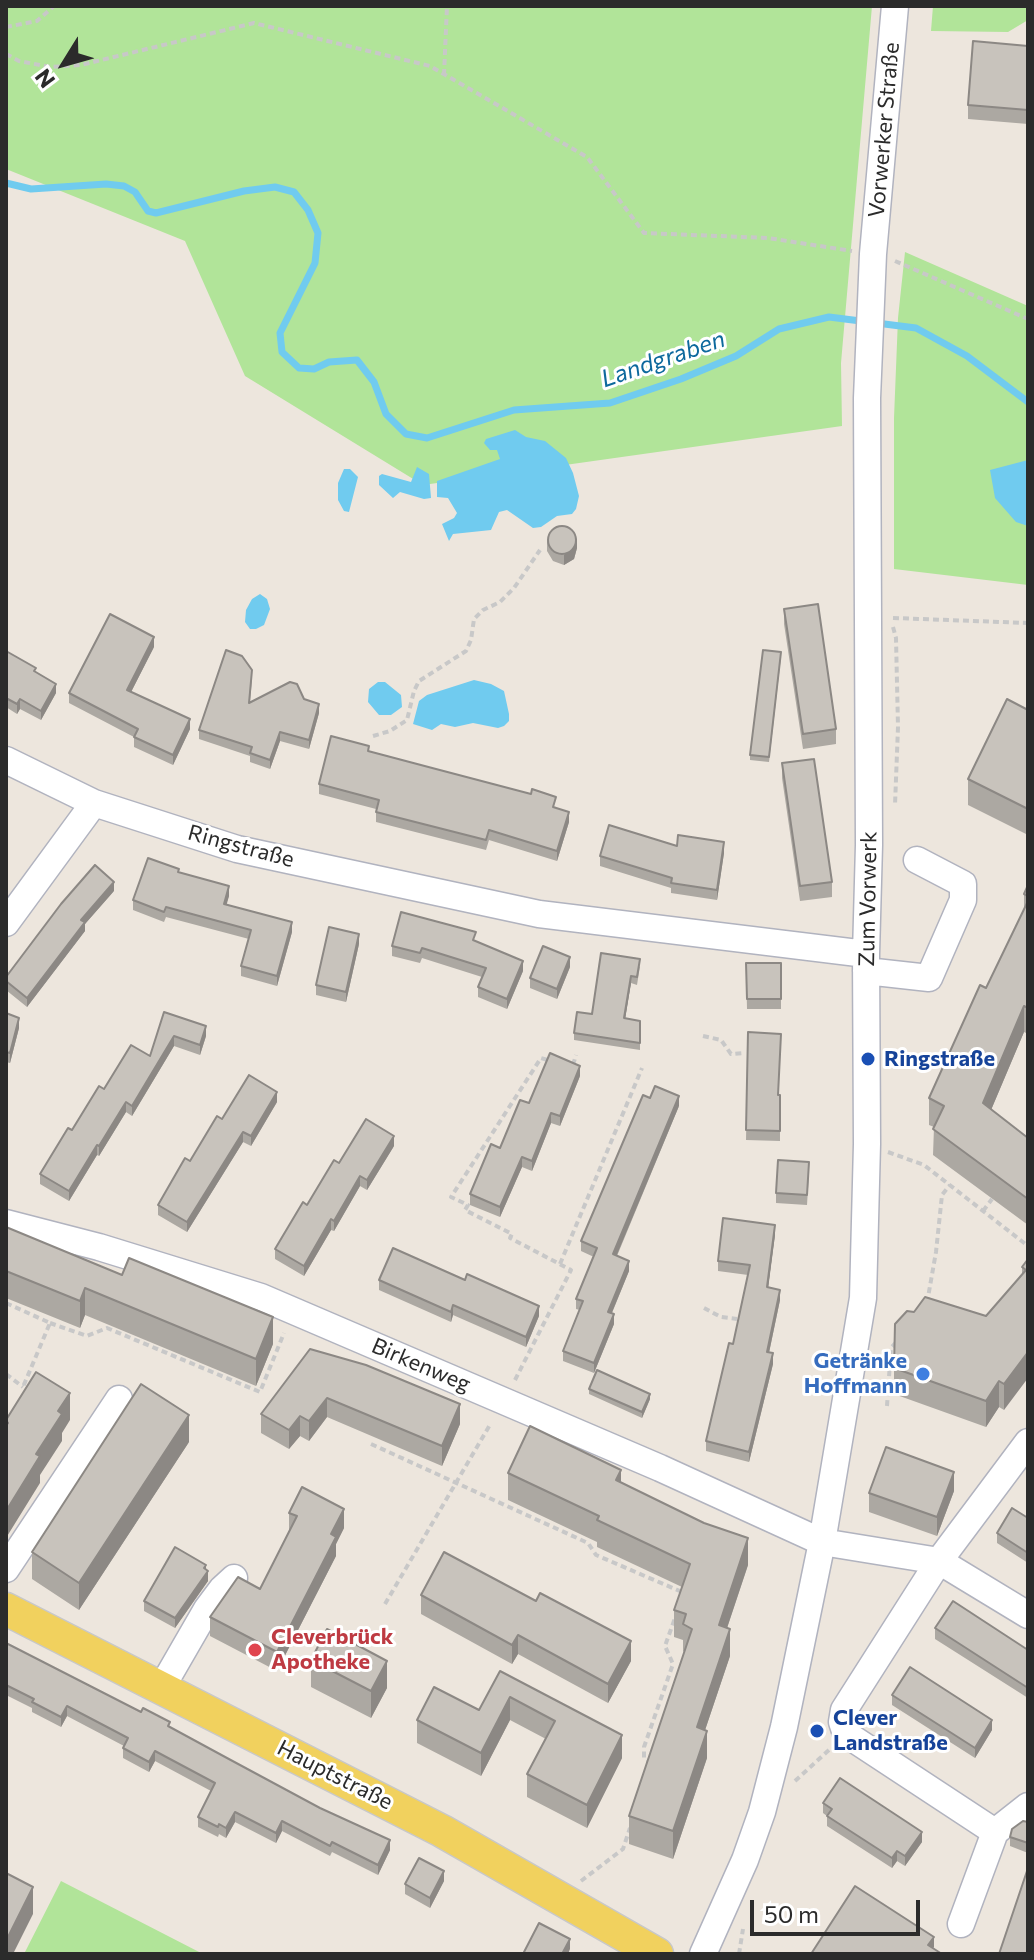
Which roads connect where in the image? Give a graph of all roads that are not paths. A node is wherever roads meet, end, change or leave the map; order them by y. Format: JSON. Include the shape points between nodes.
{"nodes":[{"id":1,"x":895,"y":6,"type":"edge"},
{"id":2,"x":873,"y":254,"type":"joint"},
{"id":3,"x":6,"y":760,"type":"edge"},
{"id":4,"x":94,"y":803,"type":"junction"},
{"id":5,"x":917,"y":860,"type":"dead end"},
{"id":6,"x":6,"y":923,"type":"edge"},
{"id":7,"x":866,"y":962,"type":"junction"},
{"id":8,"x":6,"y":1223,"type":"edge"},
{"id":9,"x":119,"y":1399,"type":"dead end"},
{"id":10,"x":1028,"y":1442,"type":"edge"},
{"id":11,"x":822,"y":1542,"type":"junction"},
{"id":12,"x":939,"y":1561,"type":"junction"},
{"id":13,"x":6,"y":1569,"type":"edge"},
{"id":14,"x":234,"y":1578,"type":"edge"},
{"id":15,"x":6,"y":1609,"type":"edge"},
{"id":16,"x":1028,"y":1615,"type":"edge"},
{"id":17,"x":162,"y":1687,"type":"junction"},
{"id":18,"x":1028,"y":1806,"type":"edge"},
{"id":19,"x":995,"y":1832,"type":"junction"},
{"id":20,"x":961,"y":1924,"type":"dead end"},
{"id":21,"x":657,"y":1954,"type":"edge"},
{"id":22,"x":703,"y":1954,"type":"edge"}],
"edges":[{"from":1,"to":2,"type":"street","name":"Vorwerker Straße"},
{"from":2,"to":7,"type":"street","name":"Zum Vorwerk","via":[[867,398]]},
{"from":3,"to":4,"type":"street","name":"Ringstraße"},
{"from":4,"to":6,"type":"street"},
{"from":4,"to":7,"type":"street","name":"Ringstraße","via":[[237,849],[539,914]]},
{"from":5,"to":7,"type":"street","name":"Ringstraße","via":[[963,884],[963,900],[929,978]]},
{"from":7,"to":11,"type":"street","name":"Zum Vorwerk","via":[[863,1298]]},
{"from":8,"to":11,"type":"street","name":"Birkenweg","via":[[261,1297]]},
{"from":9,"to":13,"type":"street"},
{"from":10,"to":12,"type":"street"},
{"from":11,"to":12,"type":"street"},
{"from":11,"to":22,"type":"street","via":[[762,1812]]},
{"from":12,"to":16,"type":"street"},
{"from":12,"to":19,"type":"street","via":[[844,1710],[842,1722],[846,1734]]},
{"from":14,"to":17,"type":"street","via":[[207,1609]]},
{"from":15,"to":17,"type":"main road","name":"Hauptstraße"},
{"from":17,"to":21,"type":"main road","name":"Hauptstraße","via":[[417,1817]]},
{"from":18,"to":19,"type":"street"},
{"from":19,"to":20,"type":"street"}]}
